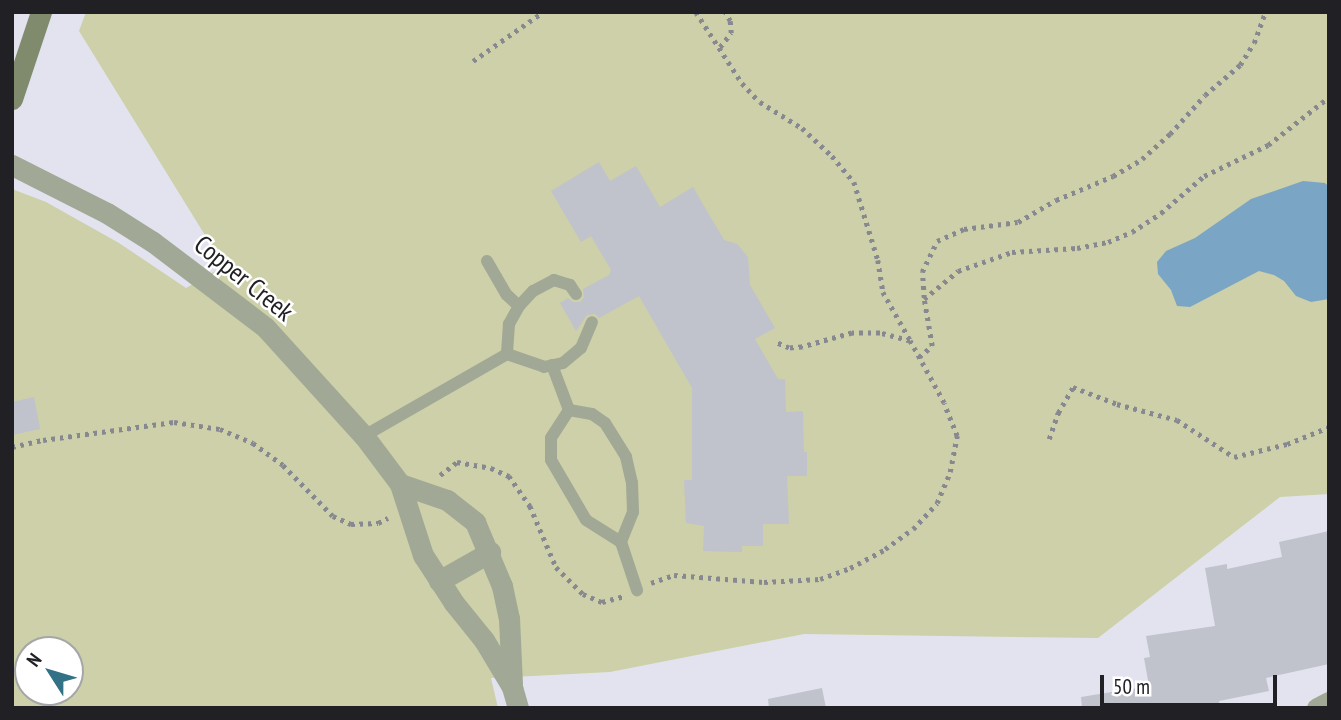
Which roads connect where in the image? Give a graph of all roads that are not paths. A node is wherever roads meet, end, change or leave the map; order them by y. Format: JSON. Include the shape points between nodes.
{"nodes":[{"id":1,"x":41,"y":12,"type":"edge"},
{"id":2,"x":12,"y":99,"type":"edge"},
{"id":3,"x":12,"y":165,"type":"edge"},
{"id":4,"x":486,"y":261,"type":"dead end"},
{"id":5,"x":576,"y":294,"type":"dead end"},
{"id":6,"x":519,"y":306,"type":"junction"},
{"id":7,"x":592,"y":322,"type":"dead end"},
{"id":8,"x":507,"y":354,"type":"junction"},
{"id":9,"x":552,"y":365,"type":"junction"},
{"id":10,"x":569,"y":410,"type":"junction"},
{"id":11,"x":364,"y":436,"type":"junction"},
{"id":12,"x":400,"y":484,"type":"junction"},
{"id":13,"x":621,"y":542,"type":"junction"},
{"id":14,"x":490,"y":552,"type":"junction"},
{"id":15,"x":439,"y":581,"type":"junction"},
{"id":16,"x":637,"y":590,"type":"road end"},
{"id":17,"x":512,"y":687,"type":"junction"},
{"id":18,"x":1329,"y":702,"type":"edge"},
{"id":19,"x":518,"y":708,"type":"edge"},
{"id":20,"x":1317,"y":708,"type":"edge"}],
"edges":[{"from":1,"to":2,"type":"street"},
{"from":3,"to":11,"type":"street","name":"Copper Creek","via":[[107,213],[211,283],[265,327]]},
{"from":4,"to":6,"type":"lane"},
{"from":5,"to":6,"type":"lane","via":[[570,285],[554,280],[533,290]]},
{"from":6,"to":8,"type":"lane","via":[[509,324]]},
{"from":7,"to":9,"type":"lane","via":[[581,348],[563,363]]},
{"from":8,"to":9,"type":"lane","via":[[544,367]]},
{"from":8,"to":11,"type":"lane"},
{"from":9,"to":10,"type":"lane"},
{"from":10,"to":13,"type":"lane","via":[[551,438],[551,460],[586,520]]},
{"from":10,"to":13,"type":"lane","via":[[592,414],[605,423],[626,457],[633,512]]},
{"from":11,"to":12,"type":"street","name":"Copper Creek"},
{"from":12,"to":14,"type":"street","name":"Copper Creek","via":[[447,500],[475,522]]},
{"from":12,"to":15,"type":"street","name":"Copper Creek","via":[[423,555]]},
{"from":13,"to":16,"type":"lane"},
{"from":14,"to":15,"type":"street"},
{"from":14,"to":17,"type":"street","name":"Copper Creek","via":[[507,607]]},
{"from":15,"to":17,"type":"street","name":"Copper Creek","via":[[484,640]]},
{"from":17,"to":19,"type":"street","name":"Copper Creek"},
{"from":18,"to":20,"type":"street"}]}
